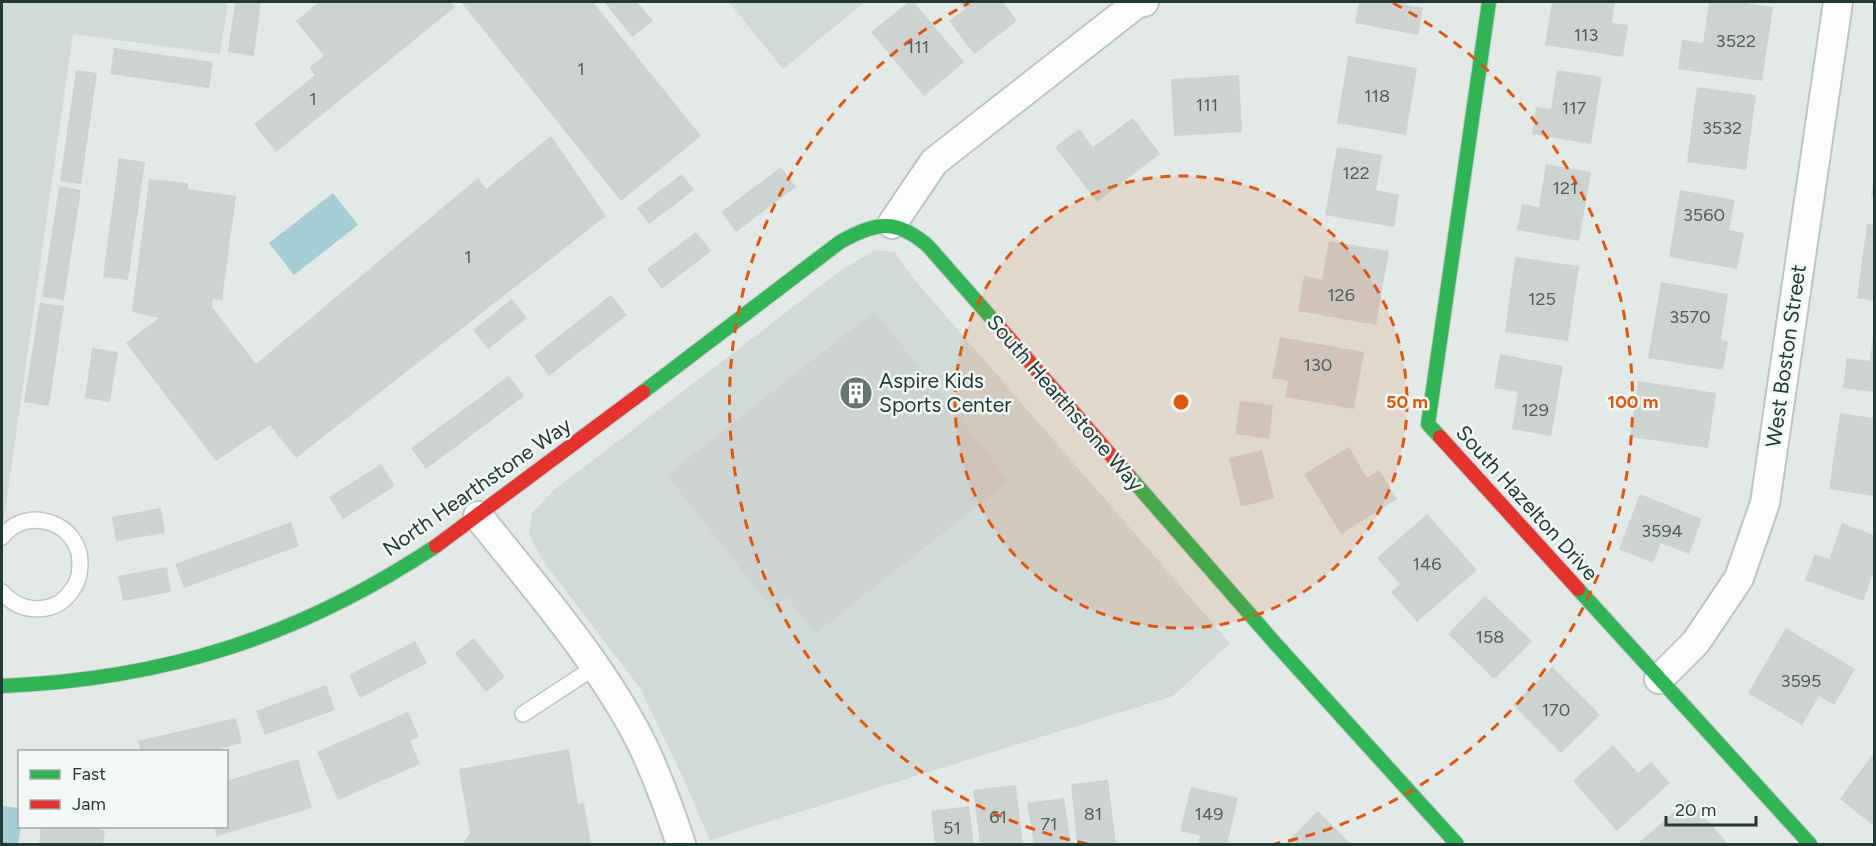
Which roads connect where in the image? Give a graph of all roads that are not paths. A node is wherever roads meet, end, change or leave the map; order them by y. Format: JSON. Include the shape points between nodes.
{"nodes":[{"id":1,"x":1144,"y":2,"type":"edge"},
{"id":2,"x":1489,"y":2,"type":"edge"},
{"id":3,"x":1838,"y":2,"type":"edge"},
{"id":4,"x":892,"y":224,"type":"junction"},
{"id":5,"x":478,"y":516,"type":"junction"},
{"id":6,"x":2,"y":537,"type":"edge"},
{"id":7,"x":2,"y":592,"type":"edge"},
{"id":8,"x":595,"y":667,"type":"junction"},
{"id":9,"x":1659,"y":679,"type":"junction"},
{"id":10,"x":2,"y":686,"type":"edge"},
{"id":11,"x":524,"y":714,"type":"dead end"},
{"id":12,"x":681,"y":844,"type":"edge"},
{"id":13,"x":1457,"y":844,"type":"edge"},
{"id":14,"x":1810,"y":844,"type":"edge"}],
"edges":[{"from":1,"to":4,"type":"street","via":[[1136,4],[934,162]]},
{"from":2,"to":9,"type":"street","name":"South Hazelton Drive","via":[[1428,424]]},
{"from":3,"to":9,"type":"street","name":"West Boston Street","via":[[1765,503],[1739,578],[1696,642]]},
{"from":4,"to":5,"type":"street","name":"North Hearthstone Way","via":[[864,228],[840,242]]},
{"from":4,"to":13,"type":"street","name":"South Hearthstone Way","via":[[928,246],[1274,642]]},
{"from":5,"to":8,"type":"street"},
{"from":5,"to":10,"type":"street","name":"North Hearthstone Way","via":[[418,558],[285,628],[216,652],[117,676]]},
{"from":6,"to":7,"type":"lane","via":[[14,525],[41,519],[67,531],[81,556],[75,587],[66,599],[52,607],[22,607]]},
{"from":8,"to":11,"type":"lane"},
{"from":8,"to":12,"type":"street","via":[[643,746]]},
{"from":9,"to":14,"type":"street","name":"South Hazelton Drive"}]}
